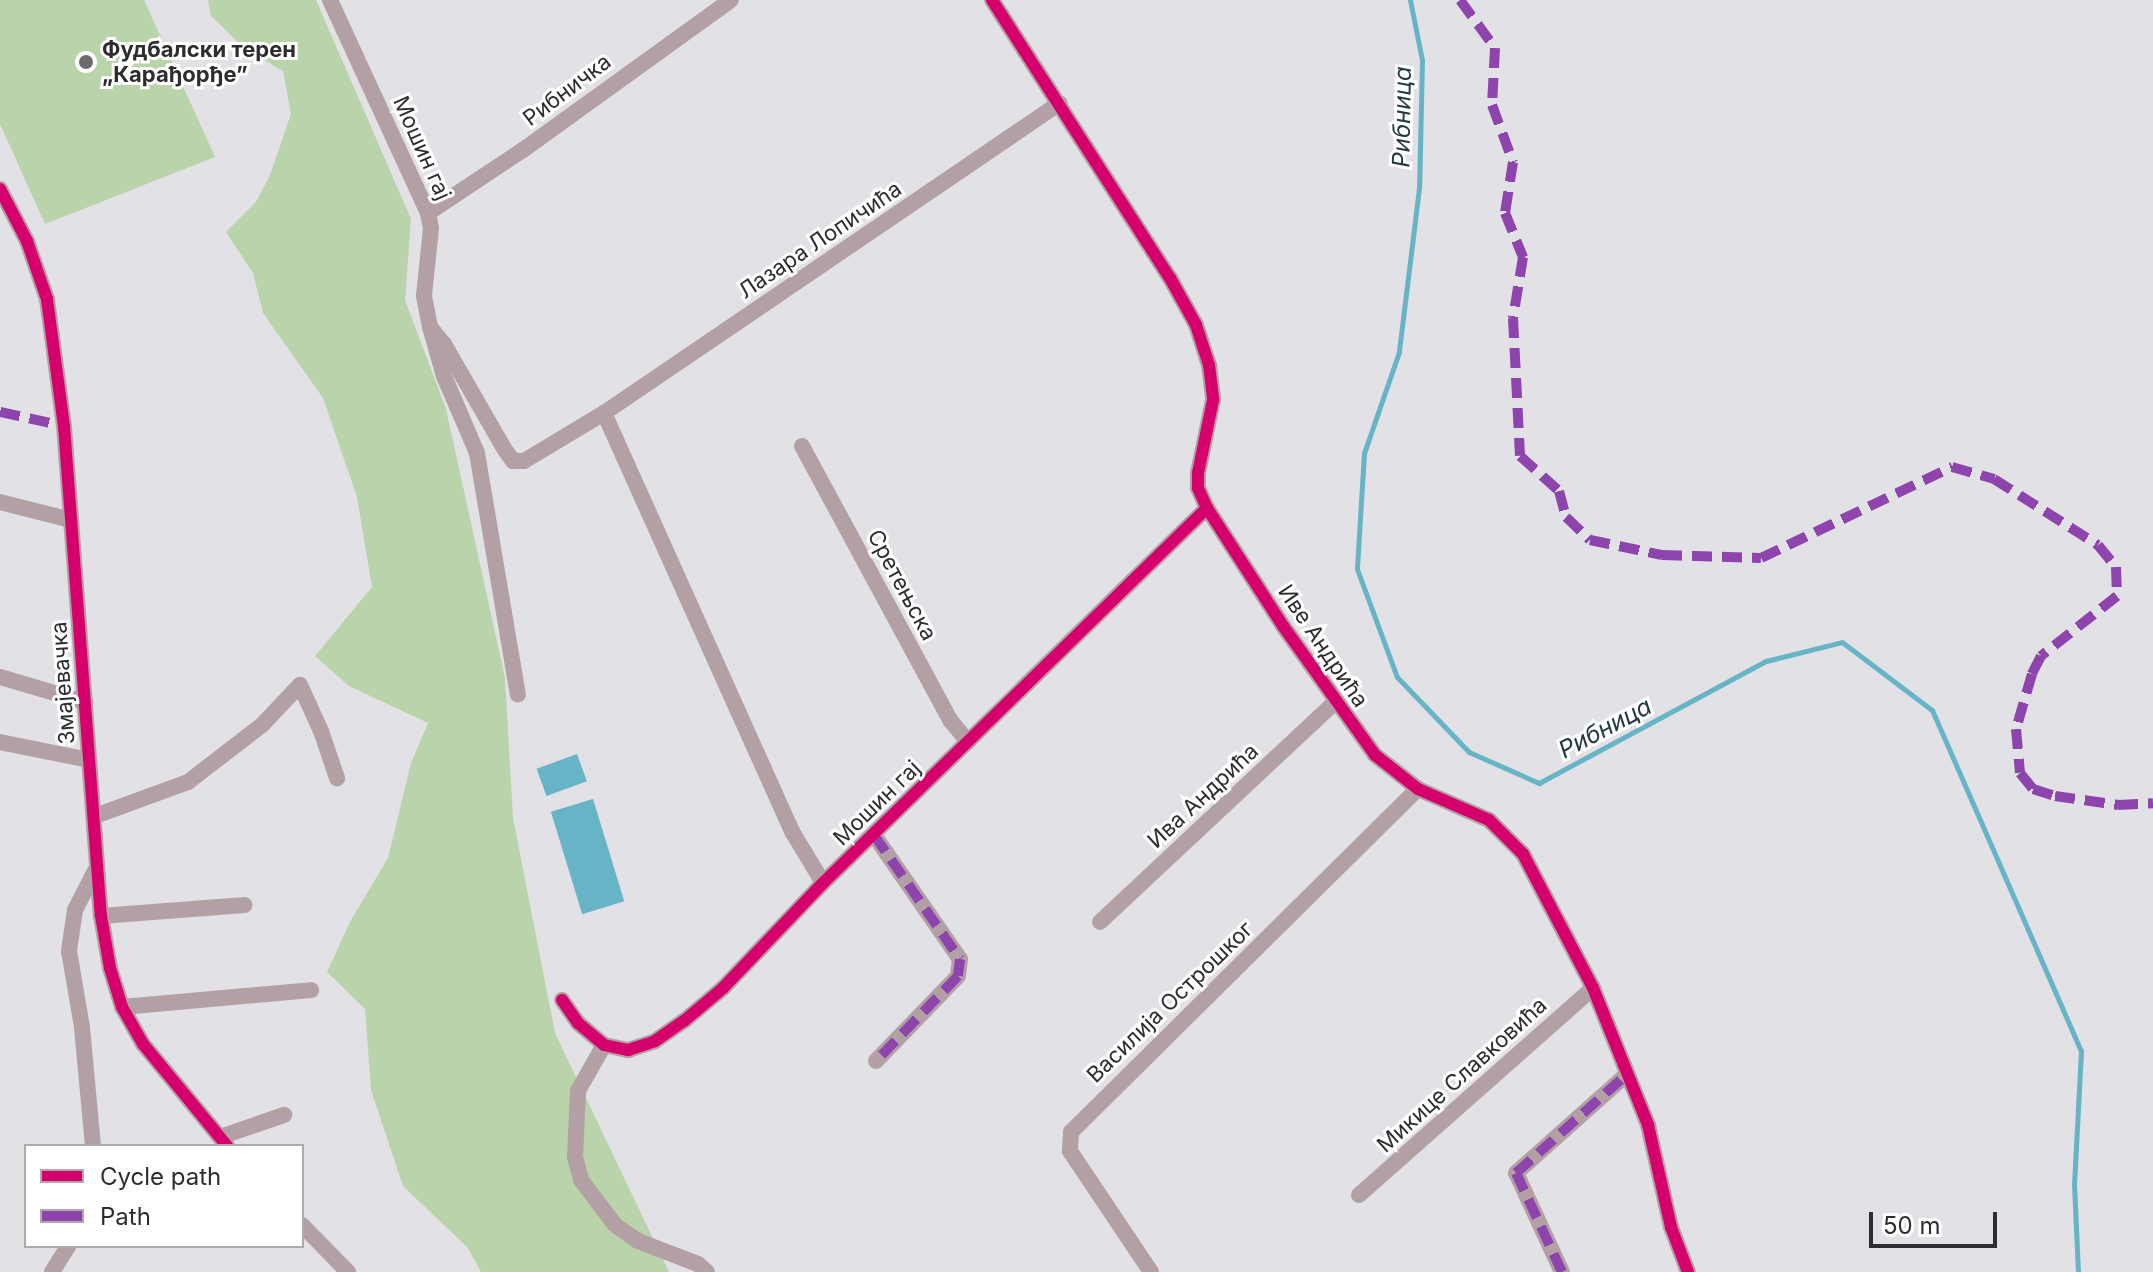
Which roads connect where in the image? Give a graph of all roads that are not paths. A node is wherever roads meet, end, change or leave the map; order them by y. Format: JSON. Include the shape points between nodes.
{"nodes":[{"id":1,"x":330,"y":0,"type":"edge"},
{"id":2,"x":731,"y":0,"type":"edge"},
{"id":3,"x":992,"y":0,"type":"edge"},
{"id":4,"x":1060,"y":103,"type":"junction"},
{"id":5,"x":0,"y":189,"type":"edge"},
{"id":6,"x":428,"y":213,"type":"junction"},
{"id":7,"x":430,"y":327,"type":"junction"},
{"id":8,"x":604,"y":413,"type":"junction"},
{"id":9,"x":802,"y":446,"type":"dead end"},
{"id":10,"x":0,"y":502,"type":"edge"},
{"id":11,"x":1207,"y":508,"type":"junction"},
{"id":12,"x":71,"y":520,"type":"junction"},
{"id":13,"x":0,"y":677,"type":"edge"},
{"id":14,"x":518,"y":695,"type":"dead end"},
{"id":15,"x":1336,"y":701,"type":"junction"},
{"id":16,"x":85,"y":702,"type":"junction"},
{"id":17,"x":0,"y":742,"type":"edge"},
{"id":18,"x":968,"y":742,"type":"junction"},
{"id":19,"x":89,"y":760,"type":"junction"},
{"id":20,"x":337,"y":778,"type":"dead end"},
{"id":21,"x":1418,"y":789,"type":"junction"},
{"id":22,"x":95,"y":816,"type":"junction"},
{"id":23,"x":874,"y":835,"type":"junction"},
{"id":24,"x":99,"y":860,"type":"junction"},
{"id":25,"x":823,"y":883,"type":"junction"},
{"id":26,"x":245,"y":905,"type":"dead end"},
{"id":27,"x":101,"y":916,"type":"junction"},
{"id":28,"x":1100,"y":922,"type":"dead end"},
{"id":29,"x":1593,"y":988,"type":"junction"},
{"id":30,"x":311,"y":990,"type":"dead end"},
{"id":31,"x":562,"y":1000,"type":"dead end"},
{"id":32,"x":122,"y":1007,"type":"junction"},
{"id":33,"x":604,"y":1045,"type":"junction"},
{"id":34,"x":876,"y":1061,"type":"dead end"},
{"id":35,"x":1627,"y":1074,"type":"junction"},
{"id":36,"x":284,"y":1115,"type":"dead end"},
{"id":37,"x":223,"y":1142,"type":"edge"},
{"id":38,"x":93,"y":1144,"type":"edge"},
{"id":39,"x":1359,"y":1195,"type":"dead end"},
{"id":40,"x":304,"y":1227,"type":"edge"},
{"id":41,"x":67,"y":1248,"type":"edge"},
{"id":42,"x":52,"y":1272,"type":"edge"},
{"id":43,"x":348,"y":1272,"type":"edge"},
{"id":44,"x":707,"y":1272,"type":"edge"},
{"id":45,"x":1151,"y":1272,"type":"edge"},
{"id":46,"x":1562,"y":1272,"type":"edge"},
{"id":47,"x":1688,"y":1272,"type":"edge"}],
"edges":[{"from":1,"to":6,"type":"street","name":"Мошин гај"},
{"from":2,"to":6,"type":"street","name":"Рибничка"},
{"from":3,"to":4,"type":"street","name":"Иве Андрића"},
{"from":4,"to":8,"type":"street","name":"Лазара Лопичића"},
{"from":4,"to":11,"type":"street","name":"Иве Андрића","via":[[1196,325],[1213,400],[1198,473]]},
{"from":5,"to":12,"type":"street","name":"Змајевачка","via":[[27,241],[47,299]]},
{"from":6,"to":7,"type":"street","name":"Мошин гај","via":[[424,296]]},
{"from":7,"to":8,"type":"street","name":"Лазара Лопичића","via":[[513,461],[524,461]]},
{"from":7,"to":14,"type":"street","name":"Мошин гај","via":[[444,376],[477,453]]},
{"from":8,"to":25,"type":"street","via":[[793,833]]},
{"from":9,"to":18,"type":"street","name":"Сретењска","via":[[951,721]]},
{"from":10,"to":12,"type":"street"},
{"from":11,"to":15,"type":"street","name":"Иве Андрића"},
{"from":11,"to":18,"type":"street","name":"Мошин гај"},
{"from":12,"to":16,"type":"street","name":"Змајевачка"},
{"from":13,"to":16,"type":"street","name":"Змајевачка"},
{"from":15,"to":21,"type":"street","name":"Иве Андрића","via":[[1375,755]]},
{"from":15,"to":28,"type":"street","name":"Ива Андрића"},
{"from":16,"to":19,"type":"street","name":"Змајевачка"},
{"from":17,"to":19,"type":"street","name":"Змајевачка"},
{"from":18,"to":23,"type":"street","name":"Мошин гај"},
{"from":19,"to":22,"type":"street","name":"Змајевачка"},
{"from":20,"to":22,"type":"street","via":[[300,685],[262,725],[188,782]]},
{"from":21,"to":29,"type":"street","name":"Иве Андрића","via":[[1489,820],[1523,854]]},
{"from":21,"to":45,"type":"street","name":"Василија Острошког","via":[[1071,1132],[1070,1151]]},
{"from":22,"to":24,"type":"street","name":"Змајевачка"},
{"from":23,"to":25,"type":"street","name":"Мошин гај"},
{"from":23,"to":34,"type":"street","name":"Мошин гај","via":[[960,959],[958,976]]},
{"from":24,"to":27,"type":"street","name":"Змајевачка"},
{"from":24,"to":38,"type":"street","via":[[75,910],[69,951]]},
{"from":25,"to":33,"type":"street","name":"Мошин гај","via":[[723,988],[684,1021],[655,1041],[628,1050]]},
{"from":26,"to":27,"type":"street"},
{"from":27,"to":32,"type":"street","name":"Змајевачка"},
{"from":29,"to":35,"type":"street","name":"Иве Андрића"},
{"from":29,"to":39,"type":"street","name":"Микице Славковића"},
{"from":30,"to":32,"type":"street"},
{"from":31,"to":33,"type":"street"},
{"from":32,"to":37,"type":"street","name":"Змајевачка","via":[[143,1044]]},
{"from":33,"to":44,"type":"street","via":[[578,1091],[575,1157],[581,1180],[615,1225]]},
{"from":35,"to":46,"type":"street","via":[[1516,1173]]},
{"from":35,"to":47,"type":"street","name":"Иве Андрића","via":[[1648,1125],[1671,1227]]},
{"from":36,"to":37,"type":"street","name":"Змајевачка"},
{"from":40,"to":43,"type":"street"},
{"from":41,"to":42,"type":"street"}]}
